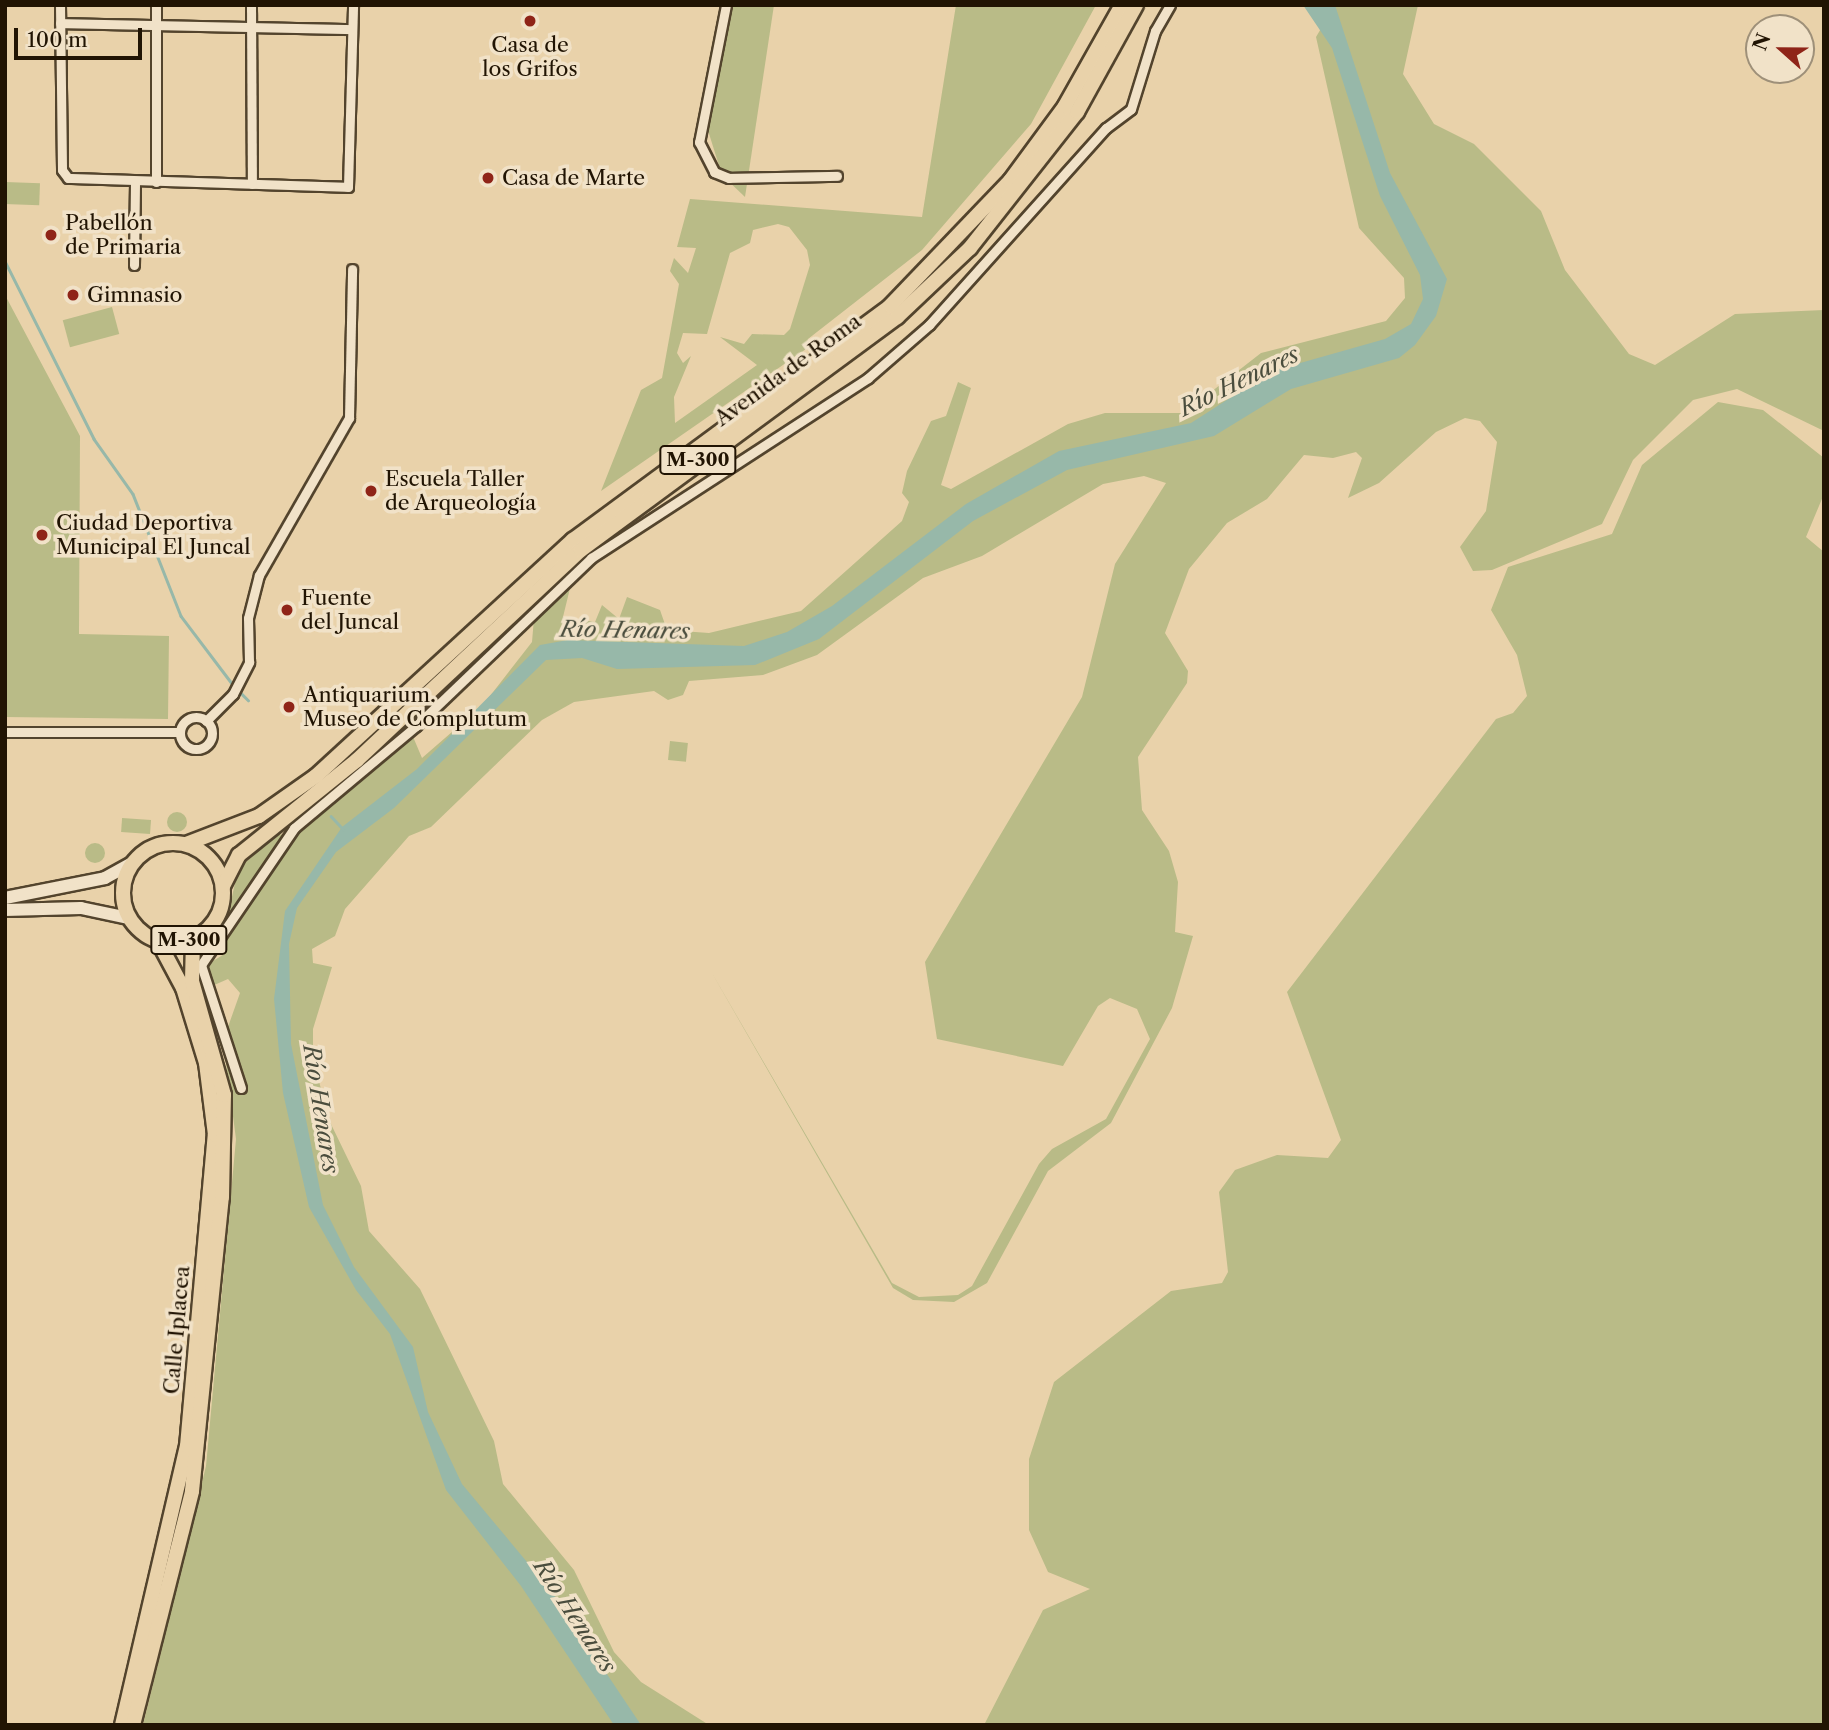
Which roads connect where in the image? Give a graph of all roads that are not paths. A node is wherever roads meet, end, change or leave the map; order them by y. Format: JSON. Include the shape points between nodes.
{"nodes":[{"id":1,"x":60,"y":5,"type":"edge"},
{"id":2,"x":156,"y":5,"type":"edge"},
{"id":3,"x":251,"y":5,"type":"edge"},
{"id":4,"x":353,"y":5,"type":"edge"},
{"id":5,"x":726,"y":5,"type":"edge"},
{"id":6,"x":1122,"y":5,"type":"edge"},
{"id":7,"x":1136,"y":5,"type":"edge"},
{"id":8,"x":1170,"y":5,"type":"edge"},
{"id":9,"x":60,"y":23,"type":"junction"},
{"id":10,"x":156,"y":25,"type":"junction"},
{"id":11,"x":251,"y":29,"type":"junction"},
{"id":12,"x":352,"y":29,"type":"junction"},
{"id":13,"x":836,"y":176,"type":"dead end"},
{"id":14,"x":135,"y":181,"type":"junction"},
{"id":15,"x":156,"y":182,"type":"junction"},
{"id":16,"x":252,"y":184,"type":"junction"},
{"id":17,"x":134,"y":265,"type":"dead end"},
{"id":18,"x":352,"y":269,"type":"dead end"},
{"id":19,"x":206,"y":721,"type":"junction"},
{"id":20,"x":5,"y":732,"type":"edge"},
{"id":21,"x":180,"y":732,"type":"junction"},
{"id":22,"x":186,"y":844,"type":"junction"},
{"id":23,"x":132,"y":863,"type":"junction"},
{"id":24,"x":223,"y":887,"type":"junction"},
{"id":25,"x":5,"y":898,"type":"edge"},
{"id":26,"x":5,"y":910,"type":"edge"},
{"id":27,"x":129,"y":918,"type":"junction"},
{"id":28,"x":193,"y":939,"type":"junction"},
{"id":29,"x":158,"y":941,"type":"junction"},
{"id":30,"x":241,"y":1088,"type":"dead end"},
{"id":31,"x":122,"y":1725,"type":"edge"},
{"id":32,"x":133,"y":1725,"type":"edge"}],
"edges":[{"from":1,"to":9,"type":"street"},
{"from":2,"to":10,"type":"street"},
{"from":3,"to":11,"type":"street"},
{"from":4,"to":12,"type":"street"},
{"from":5,"to":13,"type":"street","via":[[699,142],[714,172],[729,178]]},
{"from":6,"to":22,"type":"main road","name":"Avenida de Roma","number":"M-300","via":[[1065,107],[1010,181],[890,306],[581,534],[316,776],[247,822]]},
{"from":7,"to":24,"type":"main road","name":"Avenida de Roma","number":"M-300","via":[[1077,112],[970,248],[897,317],[581,550],[357,760],[239,855]]},
{"from":8,"to":30,"type":"street","via":[[1155,31],[1131,109],[1107,128],[929,325],[868,378],[592,558],[416,726],[294,828],[201,965]]},
{"from":9,"to":10,"type":"street"},
{"from":9,"to":14,"type":"street","via":[[62,170],[68,177]]},
{"from":10,"to":11,"type":"street"},
{"from":10,"to":15,"type":"street"},
{"from":11,"to":12,"type":"street"},
{"from":11,"to":16,"type":"street"},
{"from":12,"to":16,"type":"street","via":[[348,187]]},
{"from":14,"to":15,"type":"street"},
{"from":14,"to":17,"type":"street"},
{"from":15,"to":16,"type":"street"},
{"from":18,"to":19,"type":"street","via":[[349,418],[259,575],[249,607],[248,662],[233,694]]},
{"from":19,"to":21,"type":"street","via":[[190,719]]},
{"from":19,"to":21,"type":"street","via":[[211,736],[201,748],[186,746]]},
{"from":20,"to":21,"type":"street"},
{"from":22,"to":23,"type":"main road","number":"M-300","via":[[156,845]]},
{"from":22,"to":24,"type":"main road","via":[[204,853]]},
{"from":23,"to":25,"type":"street","number":"M-300","via":[[105,878]]},
{"from":23,"to":27,"type":"main road","number":"M-300","via":[[124,881]]},
{"from":24,"to":28,"type":"main road","number":"M-300","via":[[217,918]]},
{"from":26,"to":27,"type":"street","number":"M-300","via":[[81,908]]},
{"from":27,"to":29,"type":"main road","number":"M-300"},
{"from":28,"to":29,"type":"main road","number":"M-300"},
{"from":28,"to":32,"type":"main road","name":"Calle Iplacea","via":[[192,981],[224,1095],[222,1197],[192,1491]]},
{"from":29,"to":31,"type":"main road","name":"Calle Iplacea","via":[[183,988],[206,1063],[215,1135],[187,1446]]}]}
